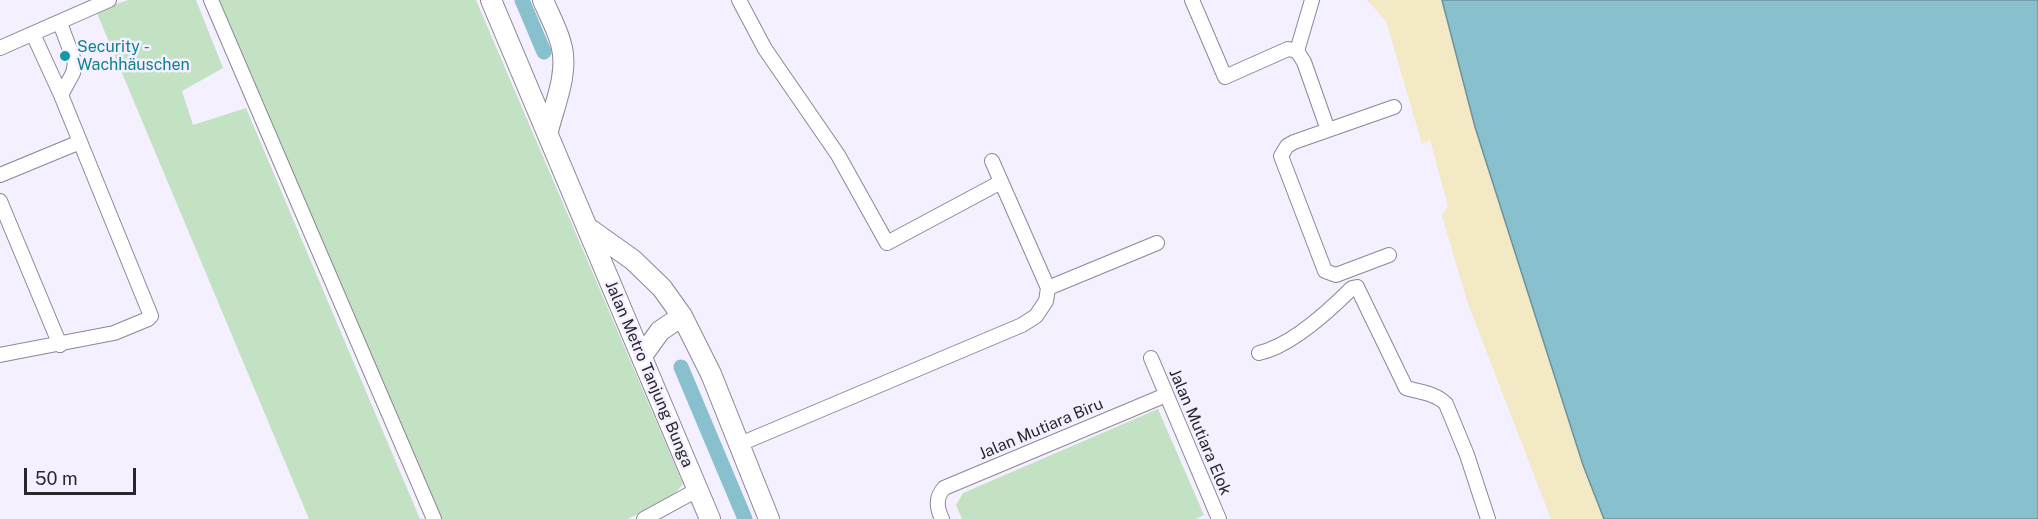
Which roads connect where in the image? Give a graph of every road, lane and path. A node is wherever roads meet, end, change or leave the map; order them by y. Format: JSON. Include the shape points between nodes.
{"nodes":[{"id":1,"x":109,"y":0,"type":"edge"},
{"id":2,"x":211,"y":0,"type":"edge"},
{"id":3,"x":491,"y":0,"type":"edge"},
{"id":4,"x":543,"y":0,"type":"edge"},
{"id":5,"x":739,"y":0,"type":"edge"},
{"id":6,"x":1192,"y":0,"type":"edge"},
{"id":7,"x":1312,"y":0,"type":"edge"},
{"id":8,"x":60,"y":22,"type":"junction"},
{"id":9,"x":33,"y":34,"type":"junction"},
{"id":10,"x":0,"y":48,"type":"edge"},
{"id":11,"x":1297,"y":51,"type":"junction"},
{"id":12,"x":61,"y":95,"type":"junction"},
{"id":13,"x":1394,"y":107,"type":"dead end"},
{"id":14,"x":1328,"y":130,"type":"junction"},
{"id":15,"x":548,"y":131,"type":"junction"},
{"id":16,"x":80,"y":142,"type":"junction"},
{"id":17,"x":992,"y":161,"type":"dead end"},
{"id":18,"x":0,"y":175,"type":"edge"},
{"id":19,"x":1001,"y":182,"type":"junction"},
{"id":20,"x":0,"y":201,"type":"edge"},
{"id":21,"x":588,"y":228,"type":"junction"},
{"id":22,"x":1157,"y":243,"type":"dead end"},
{"id":23,"x":1389,"y":255,"type":"dead end"},
{"id":24,"x":1048,"y":288,"type":"junction"},
{"id":25,"x":682,"y":316,"type":"junction"},
{"id":26,"x":60,"y":345,"type":"junction"},
{"id":27,"x":1258,"y":353,"type":"dead end"},
{"id":28,"x":0,"y":356,"type":"edge"},
{"id":29,"x":642,"y":356,"type":"junction"},
{"id":30,"x":1151,"y":358,"type":"dead end"},
{"id":31,"x":1166,"y":395,"type":"junction"},
{"id":32,"x":740,"y":444,"type":"junction"},
{"id":33,"x":697,"y":490,"type":"junction"},
{"id":34,"x":434,"y":519,"type":"edge"},
{"id":35,"x":644,"y":519,"type":"edge"},
{"id":36,"x":710,"y":519,"type":"edge"},
{"id":37,"x":769,"y":519,"type":"edge"},
{"id":38,"x":942,"y":519,"type":"edge"},
{"id":39,"x":1219,"y":519,"type":"edge"},
{"id":40,"x":1488,"y":519,"type":"edge"}],
"edges":[{"from":1,"to":8,"type":"street"},
{"from":2,"to":34,"type":"street"},
{"from":3,"to":15,"type":"main road","name":"Jalan Metro Tanjung Bunga"},
{"from":4,"to":15,"type":"main road","via":[[562,48],[563,62]]},
{"from":5,"to":19,"type":"street","via":[[765,50],[838,155],[887,243]]},
{"from":6,"to":11,"type":"street","via":[[1225,77],[1288,49]]},
{"from":7,"to":11,"type":"street"},
{"from":8,"to":9,"type":"street"},
{"from":8,"to":12,"type":"street","via":[[75,63],[74,73]]},
{"from":9,"to":10,"type":"street"},
{"from":9,"to":12,"type":"street"},
{"from":11,"to":14,"type":"street"},
{"from":12,"to":16,"type":"street"},
{"from":13,"to":14,"type":"street"},
{"from":14,"to":23,"type":"street","via":[[1294,142],[1281,156],[1324,269],[1336,275]]},
{"from":15,"to":21,"type":"main road","name":"Jalan Metro Tanjung Bunga"},
{"from":16,"to":18,"type":"street"},
{"from":16,"to":26,"type":"street","via":[[151,316],[121,332]]},
{"from":17,"to":19,"type":"street"},
{"from":19,"to":24,"type":"street"},
{"from":20,"to":26,"type":"street"},
{"from":21,"to":25,"type":"main road","name":"Jalan Metro Tanjung Bunga","via":[[633,260],[662,288]]},
{"from":21,"to":29,"type":"main road","name":"Jalan Metro Tanjung Bunga"},
{"from":22,"to":24,"type":"street"},
{"from":24,"to":32,"type":"street","via":[[1039,313],[1022,325]]},
{"from":25,"to":29,"type":"main road","via":[[660,331]]},
{"from":25,"to":32,"type":"main road","name":"Jalan Metro Tanjung Bunga"},
{"from":26,"to":28,"type":"street"},
{"from":27,"to":40,"type":"street","via":[[1283,345],[1357,287],[1406,388],[1446,404]]},
{"from":29,"to":33,"type":"main road","name":"Jalan Metro Tanjung Bunga"},
{"from":30,"to":31,"type":"street","name":"Jalan Mutiara Elok"},
{"from":31,"to":38,"type":"street","name":"Jalan Mutiara Biru","via":[[947,487],[937,504]]},
{"from":31,"to":39,"type":"street","name":"Jalan Mutiara Elok"},
{"from":32,"to":37,"type":"main road","name":"Jalan Metro Tanjung Bunga"},
{"from":33,"to":35,"type":"street"},
{"from":33,"to":36,"type":"main road","name":"Jalan Metro Tanjung Bunga"}]}
